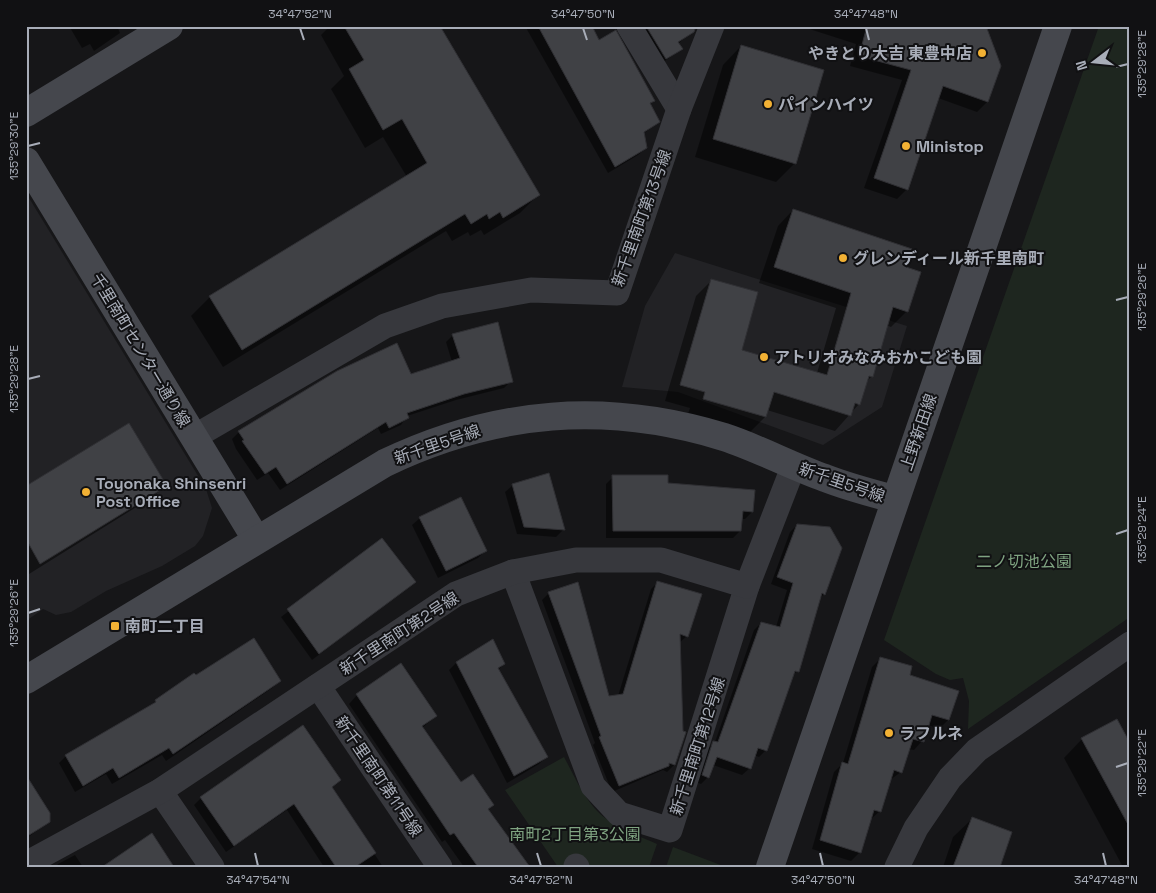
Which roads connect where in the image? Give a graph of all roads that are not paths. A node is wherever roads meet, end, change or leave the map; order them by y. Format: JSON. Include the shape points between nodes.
{"nodes":[{"id":1,"x":169,"y":26,"type":"edge"},
{"id":2,"x":629,"y":26,"type":"edge"},
{"id":3,"x":712,"y":26,"type":"edge"},
{"id":4,"x":1058,"y":26,"type":"edge"},
{"id":5,"x":679,"y":109,"type":"junction"},
{"id":6,"x":26,"y":113,"type":"edge"},
{"id":7,"x":26,"y":161,"type":"edge"},
{"id":8,"x":194,"y":437,"type":"junction"},
{"id":9,"x":794,"y":465,"type":"junction"},
{"id":10,"x":894,"y":500,"type":"junction"},
{"id":11,"x":256,"y":539,"type":"junction"},
{"id":12,"x":513,"y":572,"type":"junction"},
{"id":13,"x":747,"y":586,"type":"junction"},
{"id":14,"x":1130,"y":644,"type":"edge"},
{"id":15,"x":26,"y":680,"type":"edge"},
{"id":16,"x":318,"y":686,"type":"junction"},
{"id":17,"x":160,"y":791,"type":"junction"},
{"id":18,"x":26,"y":864,"type":"edge"},
{"id":19,"x":212,"y":867,"type":"edge"},
{"id":20,"x":440,"y":867,"type":"edge"},
{"id":21,"x":770,"y":867,"type":"edge"},
{"id":22,"x":897,"y":867,"type":"edge"}],
"edges":[{"from":1,"to":6,"type":"street"},
{"from":2,"to":5,"type":"street"},
{"from":3,"to":5,"type":"street","name":"新千里南町第13号線"},
{"from":4,"to":10,"type":"street","name":"上野新田線"},
{"from":5,"to":8,"type":"street","name":"新千里南町第13号線","via":[[617,293],[531,290],[434,309],[385,326]]},
{"from":7,"to":8,"type":"street","name":"千里南町センター通り線"},
{"from":8,"to":11,"type":"street","name":"千里南町センター通り線"},
{"from":9,"to":10,"type":"street","name":"新千里5号線","via":[[826,479]]},
{"from":9,"to":11,"type":"street","name":"新千里5号線","via":[[725,438],[669,422],[590,414],[524,418],[414,449],[377,467]]},
{"from":9,"to":13,"type":"street"},
{"from":10,"to":21,"type":"street","name":"上野新田線"},
{"from":11,"to":15,"type":"street","name":"新千里5号線"},
{"from":12,"to":13,"type":"street","name":"新千里南町第2号線","via":[[576,560],[661,560]]},
{"from":12,"to":13,"type":"street","name":"新千里南町第12号線","via":[[593,786],[619,814],[670,830]]},
{"from":12,"to":16,"type":"street","name":"新千里南町第2号線","via":[[456,594]]},
{"from":14,"to":22,"type":"street","via":[[977,750],[935,799]]},
{"from":16,"to":17,"type":"street","name":"新千里南町第2号線"},
{"from":16,"to":20,"type":"street","name":"新千里南町第11号線"},
{"from":17,"to":18,"type":"street","name":"新千里南町第2号線"},
{"from":17,"to":19,"type":"street"}]}
